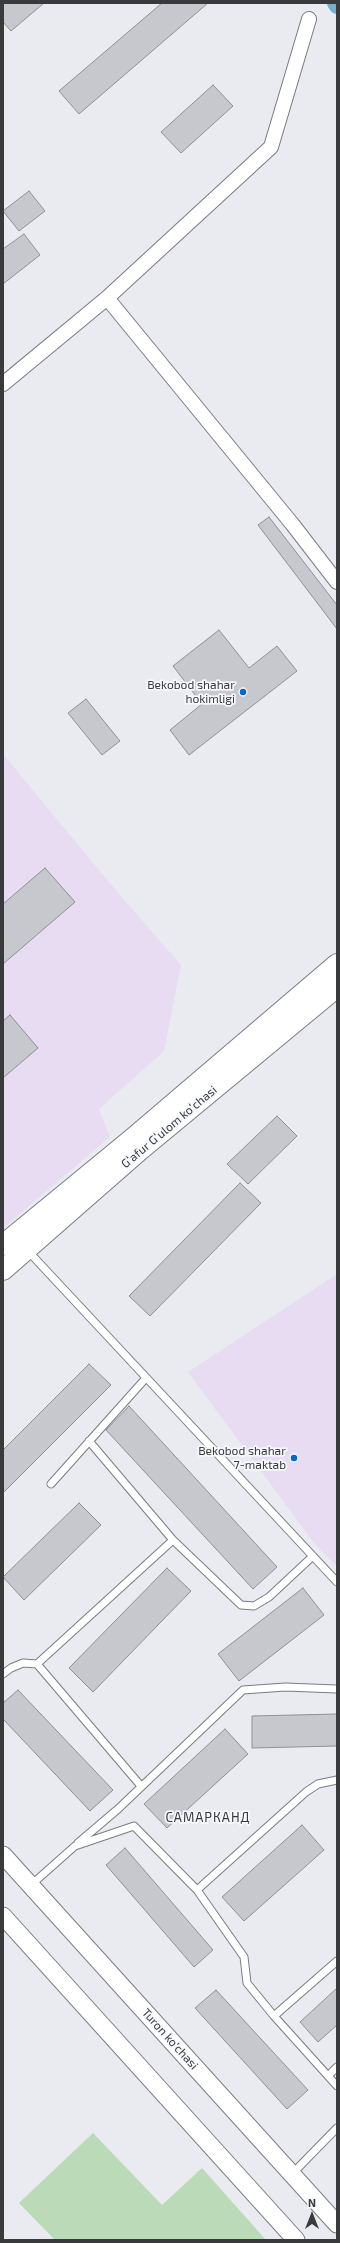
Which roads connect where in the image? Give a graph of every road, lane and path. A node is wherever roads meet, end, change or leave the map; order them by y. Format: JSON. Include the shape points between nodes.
{"nodes":[{"id":1,"x":309,"y":19,"type":"dead end"},
{"id":2,"x":107,"y":298,"type":"junction"},
{"id":3,"x":3,"y":384,"type":"edge"},
{"id":4,"x":337,"y":582,"type":"edge"},
{"id":5,"x":337,"y":964,"type":"edge"},
{"id":6,"x":337,"y":987,"type":"edge"},
{"id":7,"x":136,"y":1144,"type":"junction"},
{"id":8,"x":3,"y":1244,"type":"edge"},
{"id":9,"x":26,"y":1250,"type":"junction"},
{"id":10,"x":3,"y":1270,"type":"edge"},
{"id":11,"x":146,"y":1378,"type":"junction"},
{"id":12,"x":89,"y":1441,"type":"junction"},
{"id":13,"x":52,"y":1484,"type":"dead end"},
{"id":14,"x":173,"y":1540,"type":"junction"},
{"id":15,"x":314,"y":1556,"type":"junction"},
{"id":16,"x":337,"y":1582,"type":"edge"},
{"id":17,"x":37,"y":1664,"type":"junction"},
{"id":18,"x":3,"y":1674,"type":"edge"},
{"id":19,"x":337,"y":1689,"type":"edge"},
{"id":20,"x":337,"y":1780,"type":"edge"},
{"id":21,"x":140,"y":1786,"type":"junction"},
{"id":22,"x":75,"y":1846,"type":"junction"},
{"id":23,"x":3,"y":1855,"type":"edge"},
{"id":24,"x":31,"y":1885,"type":"junction"},
{"id":25,"x":197,"y":1890,"type":"junction"},
{"id":26,"x":3,"y":1916,"type":"edge"},
{"id":27,"x":337,"y":1961,"type":"edge"},
{"id":28,"x":274,"y":2016,"type":"junction"},
{"id":29,"x":337,"y":2067,"type":"edge"},
{"id":30,"x":328,"y":2076,"type":"junction"},
{"id":31,"x":337,"y":2086,"type":"edge"},
{"id":32,"x":337,"y":2128,"type":"edge"},
{"id":33,"x":292,"y":2174,"type":"junction"},
{"id":34,"x":337,"y":2224,"type":"edge"},
{"id":35,"x":296,"y":2240,"type":"edge"}],
"edges":[{"from":1,"to":2,"type":"street","via":[[271,147]]},
{"from":2,"to":3,"type":"street"},
{"from":2,"to":4,"type":"street"},
{"from":5,"to":7,"type":"main road","name":"Gʻafur Gʻulom koʻchasi"},
{"from":6,"to":7,"type":"main road","name":"Gʻafur Gʻulom koʻchasi"},
{"from":7,"to":8,"type":"main road","name":"Gʻafur Gʻulom koʻchasi"},
{"from":7,"to":9,"type":"main road","name":"Gʻafur Gʻulom koʻchasi"},
{"from":9,"to":10,"type":"main road","name":"Gʻafur Gʻulom koʻchasi"},
{"from":9,"to":11,"type":"lane"},
{"from":11,"to":12,"type":"lane"},
{"from":11,"to":15,"type":"lane"},
{"from":12,"to":13,"type":"lane"},
{"from":12,"to":14,"type":"lane"},
{"from":14,"to":15,"type":"lane","via":[[241,1605],[254,1606],[269,1597]]},
{"from":14,"to":17,"type":"lane"},
{"from":15,"to":16,"type":"lane"},
{"from":17,"to":18,"type":"lane","via":[[24,1663]]},
{"from":17,"to":21,"type":"lane"},
{"from":19,"to":21,"type":"lane","via":[[284,1687],[243,1690]]},
{"from":20,"to":25,"type":"lane","via":[[318,1784],[306,1792]]},
{"from":21,"to":22,"type":"lane"},
{"from":22,"to":24,"type":"lane"},
{"from":22,"to":25,"type":"lane","via":[[134,1826]]},
{"from":23,"to":24,"type":"street","name":"Turon ko'chasi"},
{"from":24,"to":33,"type":"street","name":"Turon ko'chasi"},
{"from":25,"to":28,"type":"lane","via":[[244,1957],[247,1983]]},
{"from":26,"to":35,"type":"street"},
{"from":27,"to":28,"type":"lane"},
{"from":28,"to":30,"type":"lane"},
{"from":29,"to":30,"type":"lane"},
{"from":30,"to":31,"type":"lane"},
{"from":32,"to":33,"type":"lane"},
{"from":33,"to":34,"type":"street","name":"Turon ko'chasi"}]}
